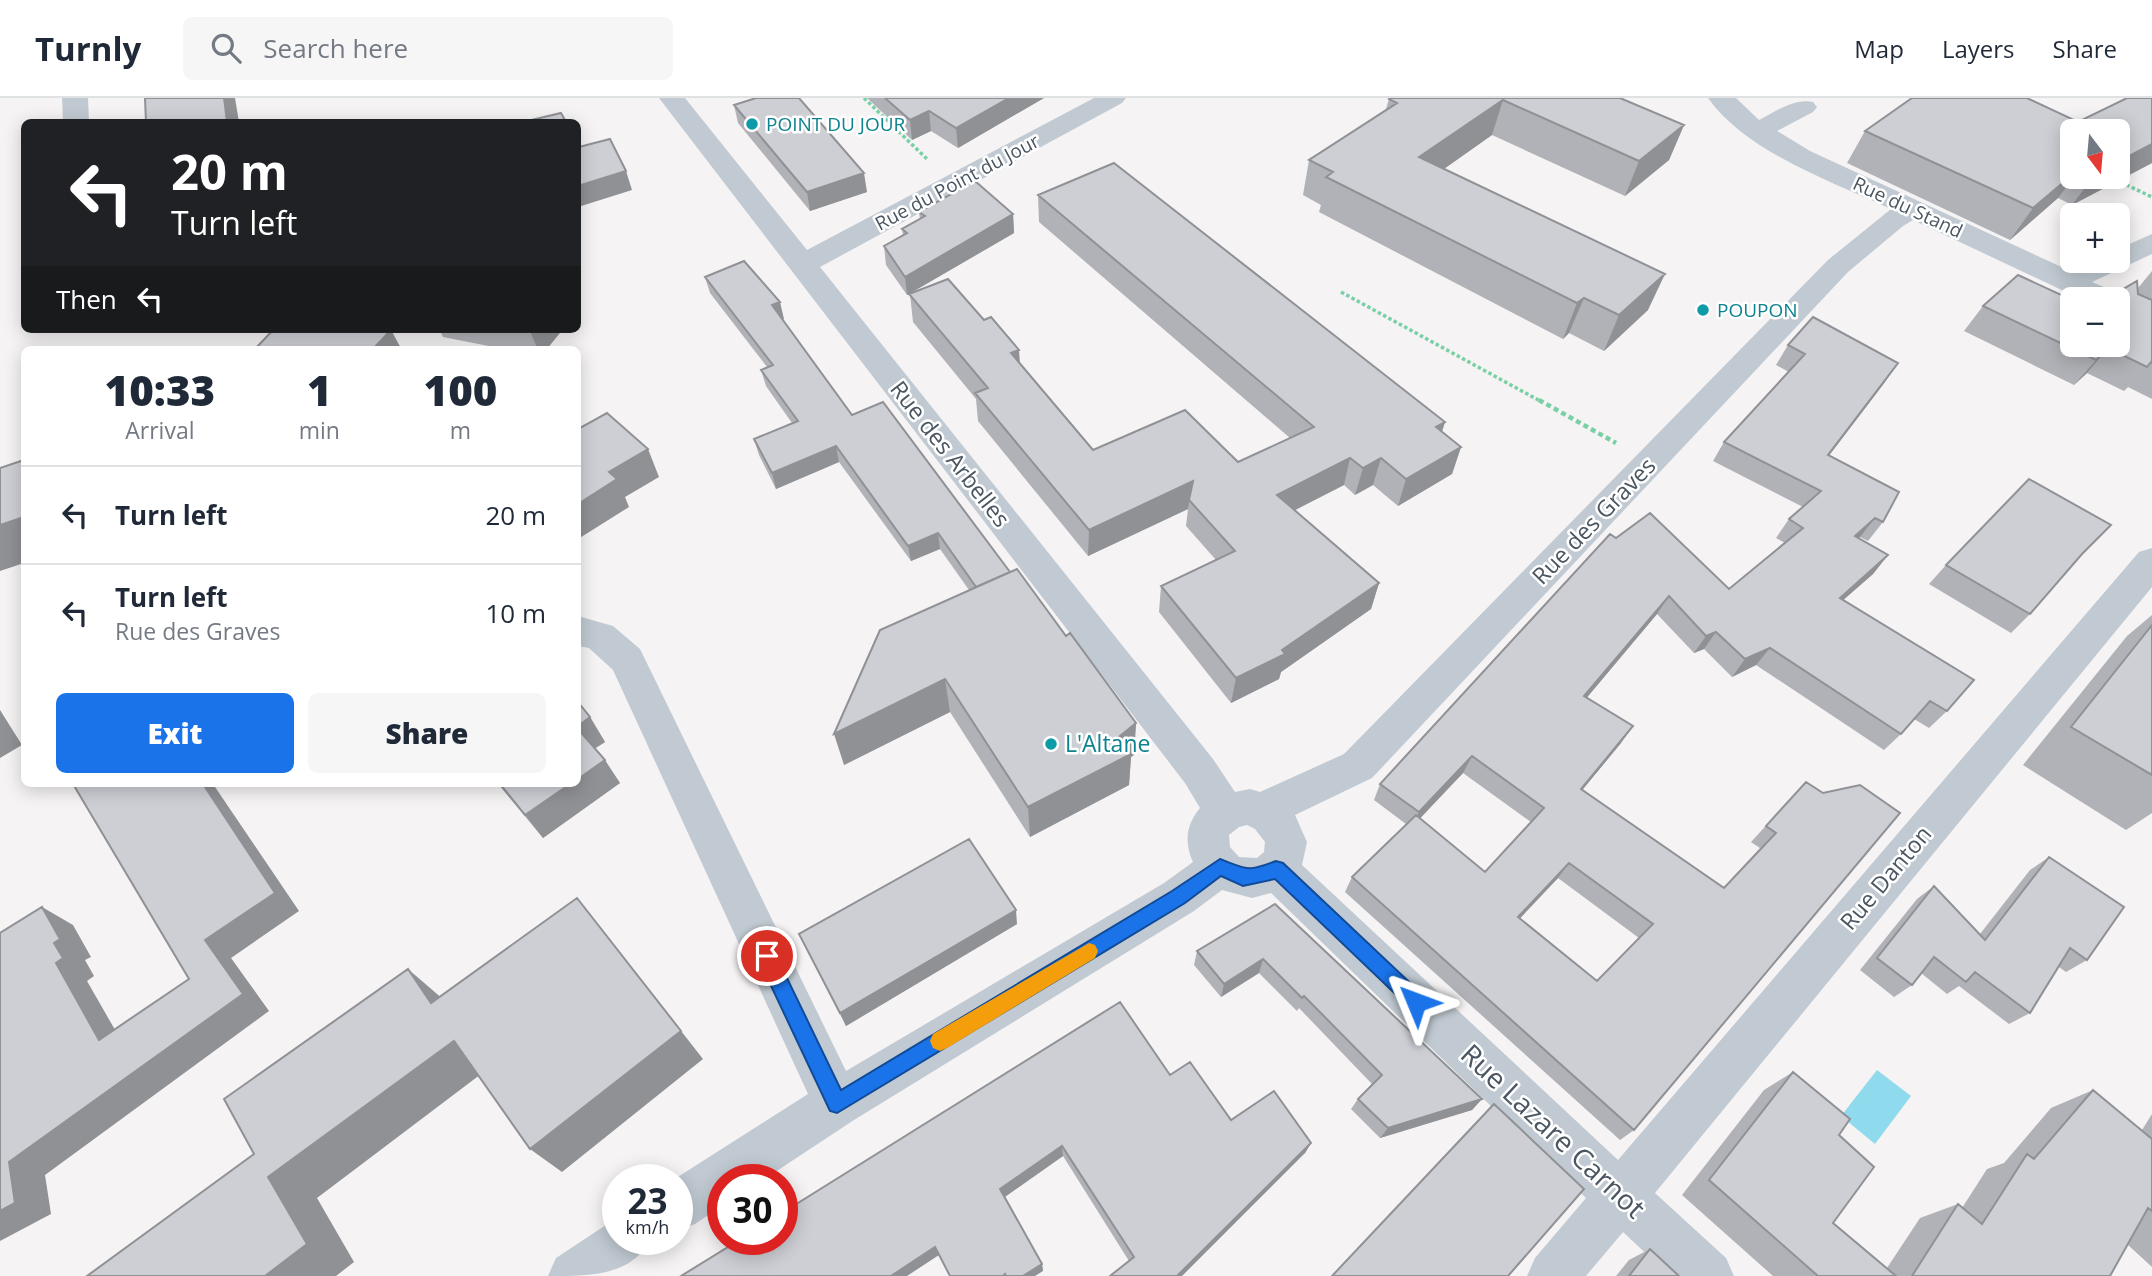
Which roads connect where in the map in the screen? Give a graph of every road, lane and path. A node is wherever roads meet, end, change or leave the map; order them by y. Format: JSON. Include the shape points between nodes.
{"nodes":[{"id":1,"x":75,"y":98,"type":"edge"},
{"id":2,"x":672,"y":98,"type":"edge"},
{"id":3,"x":864,"y":98,"type":"edge"},
{"id":4,"x":1113,"y":98,"type":"edge"},
{"id":5,"x":1721,"y":98,"type":"edge"},
{"id":6,"x":1804,"y":107,"type":"dead end"},
{"id":7,"x":76,"y":119,"type":"edge"},
{"id":8,"x":1758,"y":131,"type":"junction"},
{"id":9,"x":953,"y":184,"type":"junction"},
{"id":10,"x":2130,"y":187,"type":"edge"},
{"id":11,"x":2152,"y":197,"type":"edge"},
{"id":12,"x":1911,"y":209,"type":"junction"},
{"id":13,"x":2152,"y":243,"type":"edge"},
{"id":14,"x":2130,"y":254,"type":"edge"},
{"id":15,"x":802,"y":265,"type":"junction"},
{"id":16,"x":2088,"y":273,"type":"edge"},
{"id":17,"x":2068,"y":281,"type":"junction"},
{"id":18,"x":2080,"y":287,"type":"edge"},
{"id":19,"x":1341,"y":292,"type":"dead end"},
{"id":20,"x":1651,"y":462,"type":"junction"},
{"id":21,"x":2152,"y":562,"type":"edge"},
{"id":22,"x":581,"y":632,"type":"edge"},
{"id":23,"x":1244,"y":812,"type":"junction"},
{"id":24,"x":1220,"y":867,"type":"junction"},
{"id":25,"x":1276,"y":869,"type":"junction"},
{"id":26,"x":837,"y":1104,"type":"junction"},
{"id":27,"x":1620,"y":1194,"type":"junction"},
{"id":28,"x":693,"y":1196,"type":"edge"},
{"id":29,"x":604,"y":1255,"type":"edge"},
{"id":30,"x":574,"y":1276,"type":"edge"},
{"id":31,"x":1552,"y":1276,"type":"edge"},
{"id":32,"x":1708,"y":1276,"type":"edge"}],
"edges":[{"from":1,"to":7,"type":"street"},
{"from":2,"to":15,"type":"street","name":"Rue des Arbelles"},
{"from":3,"to":9,"type":"path"},
{"from":4,"to":9,"type":"street","name":"Rue du Point du Jour"},
{"from":5,"to":8,"type":"street","name":"Rue du Stand"},
{"from":6,"to":8,"type":"street"},
{"from":8,"to":12,"type":"street","name":"Rue du Stand","via":[[1801,157]]},
{"from":9,"to":15,"type":"street","name":"Rue du Point du Jour"},
{"from":10,"to":11,"type":"path"},
{"from":12,"to":17,"type":"street","name":"Rue du Stand"},
{"from":12,"to":20,"type":"street","name":"Rue des Graves","via":[[1839,267]]},
{"from":13,"to":14,"type":"street"},
{"from":15,"to":23,"type":"street","name":"Rue des Arbelles","via":[[1199,771]]},
{"from":16,"to":17,"type":"street"},
{"from":17,"to":18,"type":"street","name":"Rue du Stand"},
{"from":19,"to":20,"type":"path"},
{"from":20,"to":23,"type":"street","name":"Rue des Graves","via":[[1358,766]]},
{"from":21,"to":27,"type":"street","name":"Rue Danton","via":[[2128,617]]},
{"from":22,"to":26,"type":"street","via":[[600,636],[626,660]]},
{"from":23,"to":24,"type":"street","via":[[1210,827],[1208,848]]},
{"from":23,"to":25,"type":"street","via":[[1282,827],[1284,860]]},
{"from":24,"to":25,"type":"street","via":[[1243,878]]},
{"from":24,"to":26,"type":"street","via":[[1179,897]]},
{"from":25,"to":27,"type":"street","name":"Rue Lazare Carnot"},
{"from":26,"to":28,"type":"street"},
{"from":27,"to":31,"type":"street","name":"Rue Danton"},
{"from":27,"to":32,"type":"street","name":"Rue Lazare Carnot"},
{"from":29,"to":30,"type":"street"}]}
